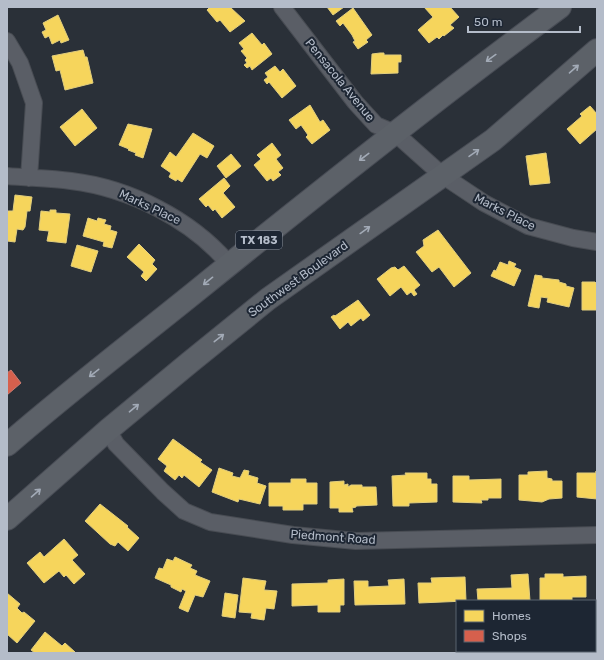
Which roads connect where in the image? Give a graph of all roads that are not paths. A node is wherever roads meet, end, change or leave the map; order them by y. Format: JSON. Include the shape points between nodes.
{"nodes":[{"id":1,"x":282,"y":7,"type":"edge"},
{"id":2,"x":560,"y":7,"type":"edge"},
{"id":3,"x":7,"y":41,"type":"edge"},
{"id":4,"x":597,"y":50,"type":"edge"},
{"id":5,"x":395,"y":133,"type":"junction"},
{"id":6,"x":442,"y":175,"type":"junction"},
{"id":7,"x":7,"y":176,"type":"edge"},
{"id":8,"x":28,"y":178,"type":"junction"},
{"id":9,"x":597,"y":242,"type":"edge"},
{"id":10,"x":229,"y":264,"type":"junction"},
{"id":11,"x":108,"y":430,"type":"junction"},
{"id":12,"x":7,"y":445,"type":"edge"},
{"id":13,"x":7,"y":519,"type":"edge"},
{"id":14,"x":597,"y":535,"type":"edge"}],
"edges":[{"from":1,"to":5,"type":"street","name":"Pensacola Avenue","via":[[355,102],[376,125]]},
{"from":2,"to":5,"type":"main road","number":"TX 183","one_way":true},
{"from":3,"to":8,"type":"street","via":[[20,62],[34,103]]},
{"from":6,"to":4,"type":"main road","name":"Southwest Boulevard","one_way":true,"via":[[493,140]]},
{"from":5,"to":6,"type":"street","name":"Pensacola Avenue"},
{"from":5,"to":10,"type":"main road","number":"TX 183","one_way":true},
{"from":6,"to":9,"type":"street","name":"Marks Place","via":[[484,203],[528,226]]},
{"from":11,"to":6,"type":"main road","name":"Southwest Boulevard","one_way":true,"via":[[268,299]]},
{"from":7,"to":8,"type":"street","name":"Marks Place"},
{"from":8,"to":10,"type":"street","name":"Marks Place","via":[[71,181],[120,192],[177,218],[219,252]]},
{"from":10,"to":12,"type":"main road","number":"TX 183","one_way":true,"via":[[60,399]]},
{"from":13,"to":11,"type":"main road","name":"Southwest Boulevard","one_way":true},
{"from":11,"to":14,"type":"street","name":"Piedmont Road","via":[[116,444],[184,511],[210,522],[293,536],[356,541]]}]}
